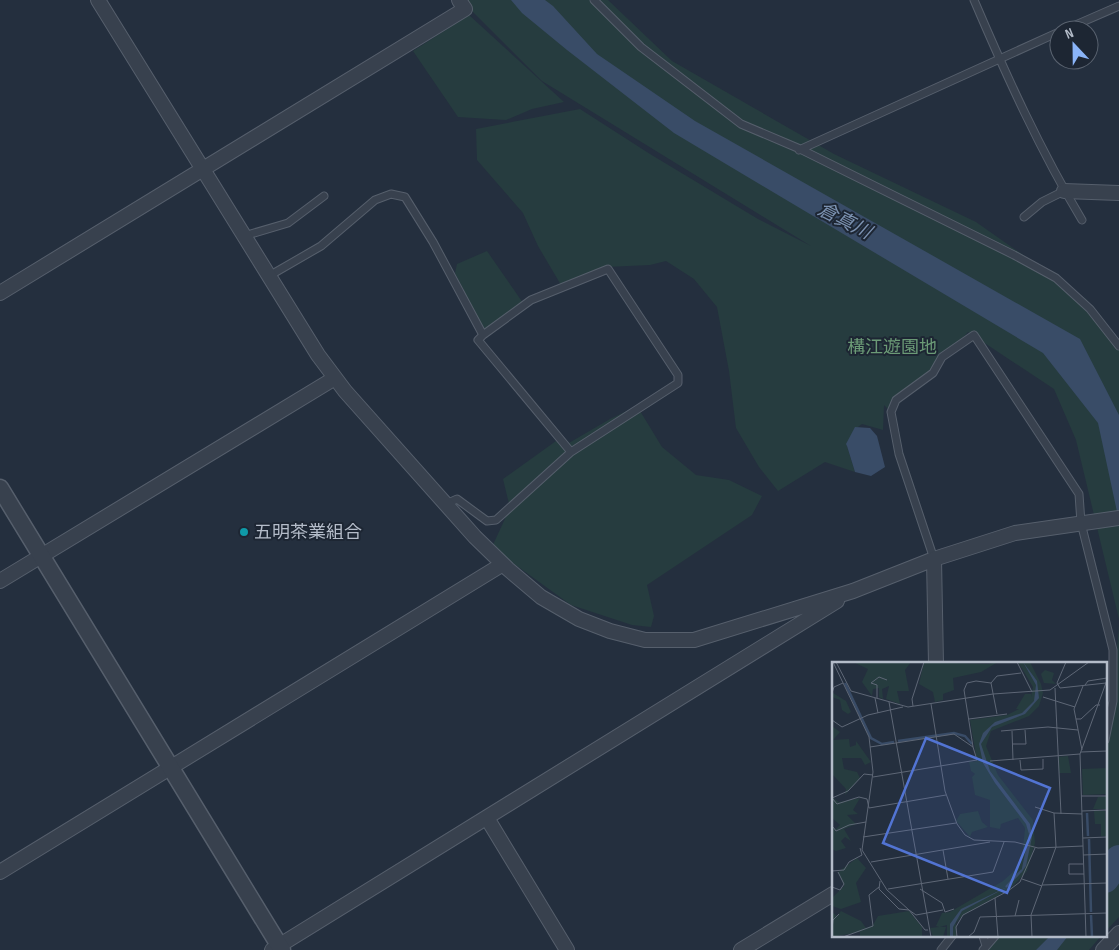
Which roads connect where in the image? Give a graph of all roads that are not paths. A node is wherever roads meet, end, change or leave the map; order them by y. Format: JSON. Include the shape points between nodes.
{"nodes":[{"id":1,"x":98,"y":0,"type":"edge"},
{"id":2,"x":459,"y":0,"type":"edge"},
{"id":3,"x":594,"y":0,"type":"edge"},
{"id":4,"x":974,"y":0,"type":"edge"},
{"id":5,"x":1119,"y":6,"type":"edge"},
{"id":6,"x":1087,"y":20,"type":"edge"},
{"id":7,"x":1049,"y":36,"type":"edge"},
{"id":8,"x":999,"y":58,"type":"junction"},
{"id":9,"x":800,"y":149,"type":"junction"},
{"id":10,"x":202,"y":169,"type":"junction"},
{"id":11,"x":1064,"y":191,"type":"junction"},
{"id":12,"x":1119,"y":193,"type":"edge"},
{"id":13,"x":324,"y":196,"type":"dead end"},
{"id":14,"x":1024,"y":217,"type":"dead end"},
{"id":15,"x":1082,"y":220,"type":"dead end"},
{"id":16,"x":244,"y":236,"type":"junction"},
{"id":17,"x":269,"y":276,"type":"junction"},
{"id":18,"x":0,"y":293,"type":"edge"},
{"id":19,"x":483,"y":335,"type":"junction"},
{"id":20,"x":1119,"y":346,"type":"edge"},
{"id":21,"x":335,"y":378,"type":"junction"},
{"id":22,"x":571,"y":452,"type":"junction"},
{"id":23,"x":0,"y":488,"type":"edge"},
{"id":24,"x":446,"y":504,"type":"junction"},
{"id":25,"x":1119,"y":518,"type":"edge"},
{"id":26,"x":1086,"y":523,"type":"junction"},
{"id":27,"x":42,"y":556,"type":"junction"},
{"id":28,"x":934,"y":559,"type":"junction"},
{"id":29,"x":503,"y":564,"type":"junction"},
{"id":30,"x":0,"y":581,"type":"edge"},
{"id":31,"x":853,"y":591,"type":"junction"},
{"id":32,"x":936,"y":662,"type":"edge"},
{"id":33,"x":1106,"y":735,"type":"edge"},
{"id":34,"x":170,"y":767,"type":"junction"},
{"id":35,"x":487,"y":818,"type":"junction"},
{"id":36,"x":0,"y":872,"type":"edge"},
{"id":37,"x":832,"y":895,"type":"edge"},
{"id":38,"x":1119,"y":932,"type":"edge"},
{"id":39,"x":950,"y":938,"type":"edge"},
{"id":40,"x":993,"y":938,"type":"edge"},
{"id":41,"x":985,"y":948,"type":"edge"},
{"id":42,"x":278,"y":949,"type":"edge"},
{"id":43,"x":567,"y":950,"type":"edge"},
{"id":44,"x":741,"y":950,"type":"edge"},
{"id":45,"x":941,"y":950,"type":"edge"},
{"id":46,"x":1103,"y":950,"type":"edge"}],
"edges":[{"from":1,"to":10,"type":"street"},
{"from":2,"to":10,"type":"street","via":[[465,9]]},
{"from":3,"to":9,"type":"lane","via":[[640,47],[740,124]]},
{"from":4,"to":8,"type":"lane"},
{"from":5,"to":6,"type":"lane"},
{"from":7,"to":8,"type":"lane"},
{"from":8,"to":9,"type":"lane"},
{"from":8,"to":11,"type":"lane"},
{"from":9,"to":20,"type":"lane","via":[[1056,278],[1090,309]]},
{"from":10,"to":16,"type":"street"},
{"from":10,"to":18,"type":"street"},
{"from":11,"to":12,"type":"street"},
{"from":11,"to":14,"type":"lane","via":[[1042,202]]},
{"from":11,"to":15,"type":"lane"},
{"from":13,"to":16,"type":"lane","via":[[288,223]]},
{"from":16,"to":17,"type":"street"},
{"from":17,"to":19,"type":"lane","via":[[321,246],[375,200],[391,194],[405,197],[434,242]]},
{"from":17,"to":21,"type":"street"},
{"from":19,"to":22,"type":"lane","via":[[478,340]]},
{"from":19,"to":22,"type":"lane","via":[[531,300],[608,269],[678,375],[678,382]]},
{"from":21,"to":24,"type":"street"},
{"from":21,"to":27,"type":"street"},
{"from":22,"to":24,"type":"lane","via":[[496,520],[487,521],[457,499]]},
{"from":23,"to":27,"type":"street"},
{"from":24,"to":29,"type":"street"},
{"from":25,"to":26,"type":"street"},
{"from":26,"to":28,"type":"street","via":[[1015,533]]},
{"from":26,"to":28,"type":"lane","via":[[1079,494],[974,335],[942,357],[934,372],[896,400],[891,412],[899,454]]},
{"from":26,"to":33,"type":"lane","via":[[1113,650],[1113,701]]},
{"from":27,"to":30,"type":"street"},
{"from":27,"to":34,"type":"street"},
{"from":28,"to":31,"type":"street"},
{"from":28,"to":32,"type":"street"},
{"from":29,"to":31,"type":"street","via":[[540,596],[579,619],[645,640],[694,640]]},
{"from":29,"to":34,"type":"street"},
{"from":31,"to":35,"type":"street"},
{"from":34,"to":36,"type":"street"},
{"from":34,"to":42,"type":"street"},
{"from":35,"to":42,"type":"street"},
{"from":35,"to":43,"type":"street"},
{"from":37,"to":44,"type":"street"},
{"from":38,"to":46,"type":"street"},
{"from":39,"to":45,"type":"lane"},
{"from":40,"to":41,"type":"lane"}]}
